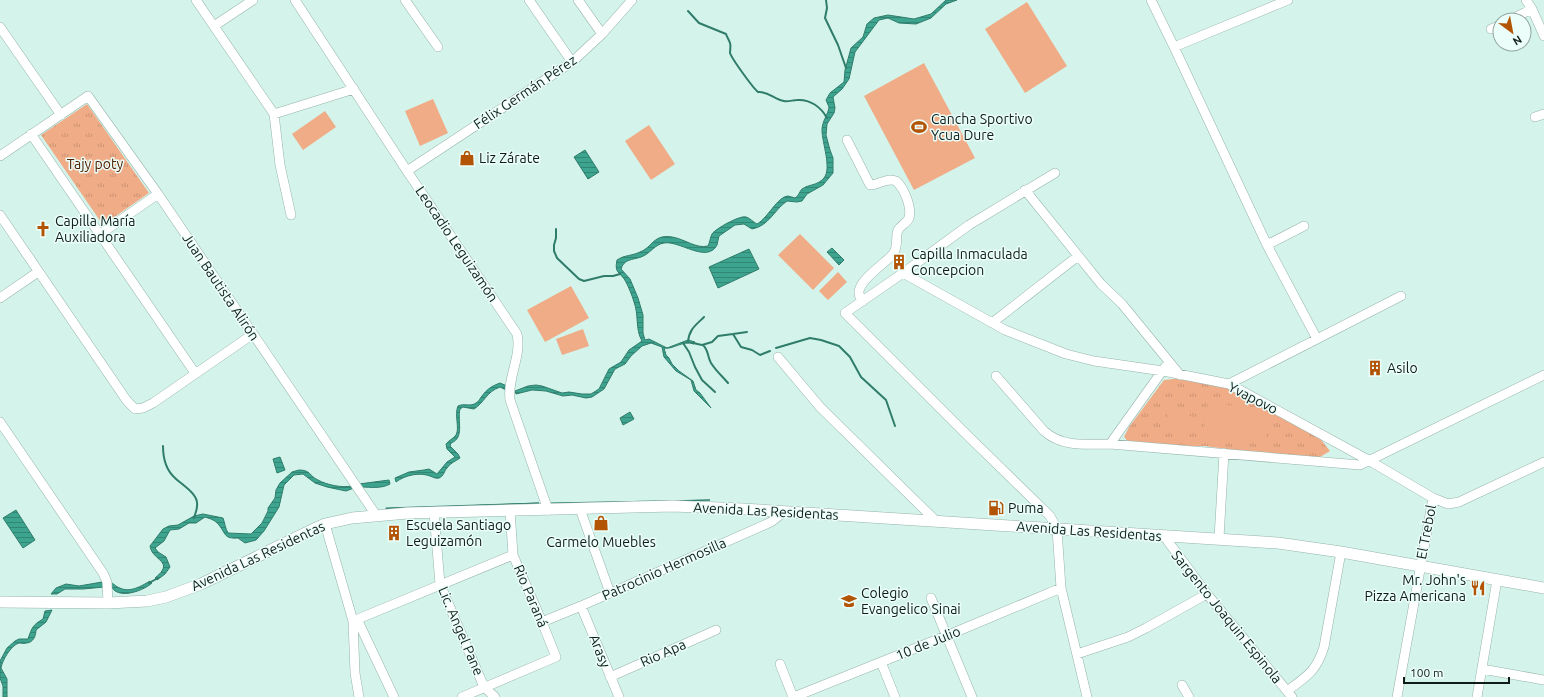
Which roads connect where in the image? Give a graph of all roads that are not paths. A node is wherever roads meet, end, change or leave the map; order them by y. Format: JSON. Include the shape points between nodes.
{"nodes":[{"id":1,"x":196,"y":0,"type":"edge"},
{"id":2,"x":253,"y":0,"type":"edge"},
{"id":3,"x":295,"y":0,"type":"edge"},
{"id":4,"x":405,"y":0,"type":"edge"},
{"id":5,"x":529,"y":0,"type":"edge"},
{"id":6,"x":578,"y":0,"type":"edge"},
{"id":7,"x":632,"y":0,"type":"edge"},
{"id":8,"x":1150,"y":0,"type":"edge"},
{"id":9,"x":1288,"y":0,"type":"edge"},
{"id":10,"x":1526,"y":0,"type":"edge"},
{"id":11,"x":1532,"y":9,"type":"junction"},
{"id":12,"x":1526,"y":12,"type":"edge"},
{"id":13,"x":214,"y":26,"type":"junction"},
{"id":14,"x":0,"y":27,"type":"edge"},
{"id":15,"x":602,"y":34,"type":"junction"},
{"id":16,"x":1544,"y":36,"type":"edge"},
{"id":17,"x":438,"y":47,"type":"dead end"},
{"id":18,"x":1174,"y":47,"type":"junction"},
{"id":19,"x":572,"y":62,"type":"junction"},
{"id":20,"x":354,"y":89,"type":"junction"},
{"id":21,"x":274,"y":114,"type":"junction"},
{"id":22,"x":60,"y":115,"type":"junction"},
{"id":23,"x":31,"y":134,"type":"junction"},
{"id":24,"x":847,"y":140,"type":"dead end"},
{"id":25,"x":0,"y":156,"type":"edge"},
{"id":26,"x":407,"y":171,"type":"junction"},
{"id":27,"x":1055,"y":173,"type":"dead end"},
{"id":28,"x":1025,"y":190,"type":"junction"},
{"id":29,"x":158,"y":194,"type":"junction"},
{"id":30,"x":0,"y":215,"type":"edge"},
{"id":31,"x":291,"y":215,"type":"dead end"},
{"id":32,"x":1304,"y":226,"type":"dead end"},
{"id":33,"x":99,"y":235,"type":"junction"},
{"id":34,"x":1267,"y":245,"type":"junction"},
{"id":35,"x":1078,"y":256,"type":"junction"},
{"id":36,"x":38,"y":272,"type":"junction"},
{"id":37,"x":903,"y":273,"type":"junction"},
{"id":38,"x":1401,"y":296,"type":"dead end"},
{"id":39,"x":0,"y":298,"type":"edge"},
{"id":40,"x":863,"y":301,"type":"junction"},
{"id":41,"x":992,"y":323,"type":"junction"},
{"id":42,"x":253,"y":334,"type":"junction"},
{"id":43,"x":1317,"y":339,"type":"junction"},
{"id":44,"x":778,"y":357,"type":"dead end"},
{"id":45,"x":1169,"y":361,"type":"junction"},
{"id":46,"x":1162,"y":371,"type":"junction"},
{"id":47,"x":195,"y":373,"type":"junction"},
{"id":48,"x":1180,"y":374,"type":"junction"},
{"id":49,"x":1544,"y":375,"type":"edge"},
{"id":50,"x":996,"y":376,"type":"dead end"},
{"id":51,"x":1229,"y":384,"type":"junction"},
{"id":52,"x":0,"y":422,"type":"edge"},
{"id":53,"x":1110,"y":444,"type":"junction"},
{"id":54,"x":1224,"y":453,"type":"junction"},
{"id":55,"x":1370,"y":461,"type":"junction"},
{"id":56,"x":1544,"y":462,"type":"edge"},
{"id":57,"x":1432,"y":498,"type":"junction"},
{"id":58,"x":580,"y":509,"type":"junction"},
{"id":59,"x":510,"y":510,"type":"junction"},
{"id":60,"x":548,"y":510,"type":"junction"},
{"id":61,"x":783,"y":512,"type":"junction"},
{"id":62,"x":434,"y":513,"type":"junction"},
{"id":63,"x":376,"y":515,"type":"junction"},
{"id":64,"x":936,"y":521,"type":"junction"},
{"id":65,"x":325,"y":524,"type":"junction"},
{"id":66,"x":1057,"y":529,"type":"junction"},
{"id":67,"x":1164,"y":536,"type":"junction"},
{"id":68,"x":1219,"y":538,"type":"junction"},
{"id":69,"x":1341,"y":552,"type":"junction"},
{"id":70,"x":513,"y":555,"type":"junction"},
{"id":71,"x":1420,"y":566,"type":"junction"},
{"id":72,"x":1497,"y":580,"type":"junction"},
{"id":73,"x":440,"y":584,"type":"junction"},
{"id":74,"x":1061,"y":588,"type":"junction"},
{"id":75,"x":1544,"y":588,"type":"edge"},
{"id":76,"x":610,"y":593,"type":"junction"},
{"id":77,"x":1208,"y":594,"type":"junction"},
{"id":78,"x":931,"y":598,"type":"dead end"},
{"id":79,"x":0,"y":602,"type":"edge"},
{"id":80,"x":108,"y":603,"type":"junction"},
{"id":81,"x":581,"y":606,"type":"junction"},
{"id":82,"x":355,"y":620,"type":"junction"},
{"id":83,"x":542,"y":622,"type":"junction"},
{"id":84,"x":716,"y":630,"type":"dead end"},
{"id":85,"x":946,"y":636,"type":"junction"},
{"id":86,"x":1077,"y":654,"type":"junction"},
{"id":87,"x":881,"y":662,"type":"junction"},
{"id":88,"x":780,"y":664,"type":"dead end"},
{"id":89,"x":1482,"y":669,"type":"junction"},
{"id":90,"x":610,"y":677,"type":"junction"},
{"id":91,"x":1544,"y":680,"type":"edge"},
{"id":92,"x":1182,"y":685,"type":"dead end"},
{"id":93,"x":484,"y":687,"type":"junction"},
{"id":94,"x":1289,"y":694,"type":"edge"},
{"id":95,"x":359,"y":697,"type":"edge"},
{"id":96,"x":394,"y":697,"type":"edge"},
{"id":97,"x":462,"y":697,"type":"edge"},
{"id":98,"x":495,"y":697,"type":"edge"},
{"id":99,"x":619,"y":697,"type":"edge"},
{"id":100,"x":793,"y":697,"type":"edge"},
{"id":101,"x":895,"y":697,"type":"edge"},
{"id":102,"x":972,"y":697,"type":"edge"},
{"id":103,"x":1087,"y":697,"type":"edge"},
{"id":104,"x":1189,"y":697,"type":"edge"},
{"id":105,"x":1397,"y":697,"type":"edge"},
{"id":106,"x":1477,"y":697,"type":"edge"}],
"edges":[{"from":1,"to":13,"type":"street"},
{"from":2,"to":13,"type":"street"},
{"from":3,"to":20,"type":"street","name":"Leocadio Leguizamón"},
{"from":4,"to":17,"type":"street"},
{"from":5,"to":19,"type":"street"},
{"from":6,"to":15,"type":"street"},
{"from":7,"to":15,"type":"street","name":"Félix Germán Pérez"},
{"from":8,"to":18,"type":"street"},
{"from":9,"to":18,"type":"street"},
{"from":10,"to":11,"type":"street"},
{"from":11,"to":12,"type":"street"},
{"from":11,"to":16,"type":"street"},
{"from":13,"to":21,"type":"street"},
{"from":14,"to":22,"type":"street"},
{"from":15,"to":19,"type":"street","name":"Félix Germán Pérez"},
{"from":18,"to":34,"type":"street"},
{"from":19,"to":26,"type":"street","name":"Félix Germán Pérez"},
{"from":20,"to":21,"type":"street"},
{"from":20,"to":26,"type":"street","name":"Leocadio Leguizamón"},
{"from":21,"to":31,"type":"street","via":[[280,165]]},
{"from":22,"to":23,"type":"street"},
{"from":22,"to":29,"type":"street","name":"Juan Bautista Alirón","via":[[88,96]]},
{"from":23,"to":25,"type":"street"},
{"from":23,"to":33,"type":"street"},
{"from":24,"to":40,"type":"street","via":[[870,184],[896,181],[904,194],[909,213],[898,231],[893,254],[860,287],[859,293]]},
{"from":26,"to":60,"type":"street","name":"Leocadio Leguizamón","via":[[517,334],[519,342],[509,390],[510,400]]},
{"from":27,"to":28,"type":"street"},
{"from":28,"to":35,"type":"street"},
{"from":28,"to":37,"type":"street","via":[[969,225]]},
{"from":29,"to":33,"type":"street"},
{"from":29,"to":42,"type":"street","name":"Juan Bautista Alirón"},
{"from":30,"to":36,"type":"street"},
{"from":32,"to":34,"type":"street"},
{"from":33,"to":47,"type":"street"},
{"from":34,"to":43,"type":"street"},
{"from":35,"to":41,"type":"street"},
{"from":35,"to":45,"type":"street"},
{"from":36,"to":39,"type":"street"},
{"from":36,"to":47,"type":"street","via":[[135,409],[153,403]]},
{"from":37,"to":40,"type":"street"},
{"from":37,"to":41,"type":"street","name":"Yvapovo"},
{"from":38,"to":43,"type":"street"},
{"from":40,"to":66,"type":"street","via":[[845,313],[1050,516]]},
{"from":41,"to":46,"type":"street","name":"Yvapovo","via":[[1066,354],[1094,361]]},
{"from":42,"to":47,"type":"street"},
{"from":42,"to":63,"type":"street","name":"Juan Bautista Alirón"},
{"from":43,"to":51,"type":"street"},
{"from":44,"to":64,"type":"street","via":[[820,407]]},
{"from":45,"to":46,"type":"street"},
{"from":45,"to":48,"type":"street"},
{"from":46,"to":48,"type":"street","name":"Yvapovo"},
{"from":46,"to":53,"type":"street"},
{"from":48,"to":51,"type":"street","name":"Yvapovo"},
{"from":49,"to":55,"type":"street"},
{"from":50,"to":53,"type":"street","via":[[1052,438],[1078,444]]},
{"from":51,"to":55,"type":"street","name":"Yvapovo"},
{"from":52,"to":80,"type":"street","via":[[103,573]]},
{"from":53,"to":54,"type":"street"},
{"from":54,"to":55,"type":"street","via":[[1360,465]]},
{"from":54,"to":68,"type":"street"},
{"from":55,"to":57,"type":"street","name":"Yvapovo"},
{"from":56,"to":57,"type":"street","name":"Yvapovo","via":[[1459,502],[1448,504]]},
{"from":57,"to":71,"type":"street","name":"El Trebol"},
{"from":58,"to":60,"type":"main road","name":"Avenida Las Residentas"},
{"from":58,"to":61,"type":"main road","name":"Avenida Las Residentas","via":[[673,506]]},
{"from":58,"to":76,"type":"street"},
{"from":59,"to":60,"type":"main road","name":"Avenida Las Residentas"},
{"from":59,"to":62,"type":"main road","name":"Avenida Las Residentas"},
{"from":59,"to":70,"type":"street","name":"Rio Paraná"},
{"from":61,"to":64,"type":"main road","name":"Avenida Las Residentas"},
{"from":61,"to":76,"type":"street","name":"Patrocinio Hermosilla","via":[[771,522]]},
{"from":62,"to":63,"type":"main road","name":"Avenida Las Residentas"},
{"from":62,"to":73,"type":"street","name":"Lic. Angel Pane"},
{"from":63,"to":65,"type":"main road","name":"Avenida Las Residentas"},
{"from":64,"to":66,"type":"main road","name":"Avenida Las Residentas"},
{"from":65,"to":80,"type":"main road","name":"Avenida Las Residentas","via":[[182,592],[147,600]]},
{"from":65,"to":82,"type":"street"},
{"from":66,"to":67,"type":"main road","name":"Avenida Las Residentas"},
{"from":66,"to":74,"type":"street"},
{"from":67,"to":68,"type":"main road","name":"Avenida Las Residentas"},
{"from":67,"to":77,"type":"street","name":"Sargento Joaquin Espinola"},
{"from":68,"to":69,"type":"main road","name":"Avenida Las Residentas"},
{"from":69,"to":71,"type":"main road","name":"Avenida Las Residentas"},
{"from":69,"to":94,"type":"street","via":[[1320,658],[1310,674]]},
{"from":70,"to":73,"type":"street"},
{"from":70,"to":83,"type":"street","name":"Rio Paraná"},
{"from":71,"to":72,"type":"main road","name":"Avenida Las Residentas"},
{"from":71,"to":105,"type":"street","name":"El Trebol"},
{"from":72,"to":75,"type":"main road","name":"Avenida Las Residentas"},
{"from":72,"to":89,"type":"street"},
{"from":73,"to":82,"type":"street"},
{"from":73,"to":93,"type":"street","name":"Lic. Angel Pane"},
{"from":74,"to":85,"type":"street","name":"10 de Julio"},
{"from":74,"to":86,"type":"street"},
{"from":76,"to":81,"type":"street","name":"Patrocinio Hermosilla"},
{"from":77,"to":86,"type":"street","via":[[1128,637]]},
{"from":77,"to":94,"type":"street","name":"Sargento Joaquin Espinola"},
{"from":78,"to":85,"type":"street"},
{"from":79,"to":80,"type":"main road","name":"Avenida Las Residentas"},
{"from":81,"to":83,"type":"street","name":"Patrocinio Hermosilla"},
{"from":81,"to":90,"type":"street","name":"Arasy"},
{"from":82,"to":95,"type":"street","via":[[355,673]]},
{"from":82,"to":96,"type":"street"},
{"from":83,"to":93,"type":"street","name":"Rio Paraná","via":[[556,657]]},
{"from":84,"to":90,"type":"street","name":"Rio Apa"},
{"from":85,"to":87,"type":"street","name":"10 de Julio"},
{"from":85,"to":102,"type":"street"},
{"from":86,"to":103,"type":"street"},
{"from":87,"to":100,"type":"street","name":"10 de Julio"},
{"from":87,"to":101,"type":"street"},
{"from":88,"to":100,"type":"street"},
{"from":89,"to":91,"type":"street"},
{"from":89,"to":106,"type":"street"},
{"from":90,"to":99,"type":"street","name":"Arasy"},
{"from":92,"to":104,"type":"street"},
{"from":93,"to":97,"type":"street"},
{"from":93,"to":98,"type":"street","name":"Lic. Angel Pane"}]}
